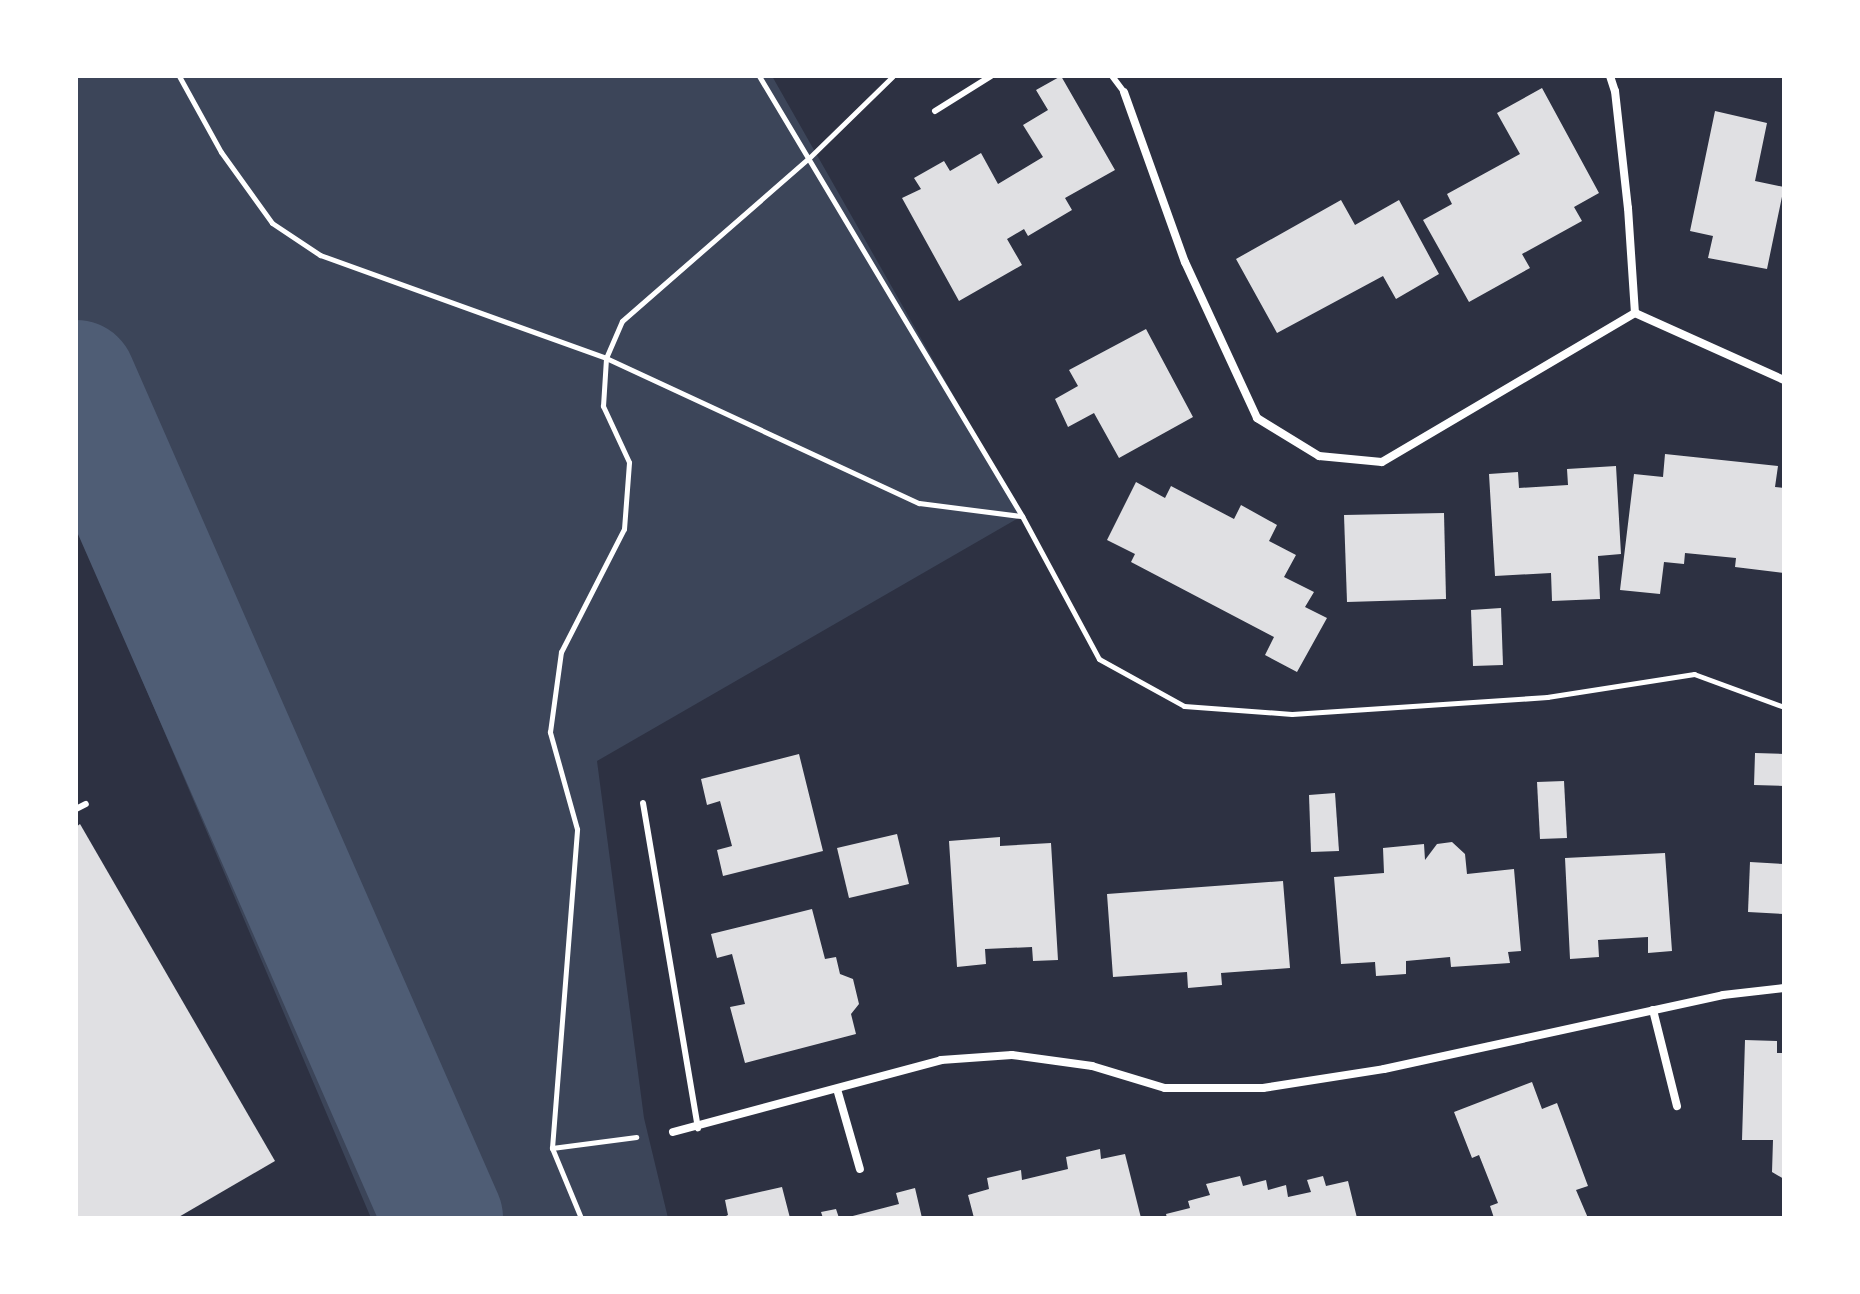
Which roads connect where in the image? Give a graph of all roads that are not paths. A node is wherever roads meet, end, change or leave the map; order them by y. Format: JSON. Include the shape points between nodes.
{"nodes":[{"id":1,"x":991,"y":76,"type":"edge"},
{"id":2,"x":1112,"y":76,"type":"edge"},
{"id":3,"x":1610,"y":76,"type":"edge"},
{"id":4,"x":1124,"y":92,"type":"joint"},
{"id":5,"x":935,"y":111,"type":"dead end"},
{"id":6,"x":1635,"y":313,"type":"junction"},
{"id":7,"x":1784,"y":380,"type":"edge"},
{"id":8,"x":643,"y":803,"type":"dead end"},
{"id":9,"x":86,"y":804,"type":"dead end"},
{"id":10,"x":76,"y":809,"type":"edge"},
{"id":11,"x":1784,"y":988,"type":"edge"},
{"id":12,"x":1653,"y":1010,"type":"junction"},
{"id":13,"x":837,"y":1089,"type":"junction"},
{"id":14,"x":1677,"y":1106,"type":"dead end"},
{"id":15,"x":698,"y":1128,"type":"junction"},
{"id":16,"x":673,"y":1132,"type":"road end"},
{"id":17,"x":860,"y":1169,"type":"dead end"}],
"edges":[{"from":1,"to":5,"type":"lane"},
{"from":2,"to":4,"type":"lane"},
{"from":3,"to":6,"type":"street","via":[[1628,208]]},
{"from":4,"to":6,"type":"street","via":[[1185,262],[1257,418],[1319,456],[1382,462]]},
{"from":6,"to":7,"type":"street"},
{"from":8,"to":15,"type":"lane"},
{"from":9,"to":10,"type":"lane"},
{"from":11,"to":12,"type":"street"},
{"from":12,"to":13,"type":"street","via":[[1384,1069],[1263,1088],[1165,1088],[1092,1066],[1012,1055],[941,1060]]},
{"from":12,"to":14,"type":"street"},
{"from":13,"to":15,"type":"street"},
{"from":13,"to":17,"type":"street"},
{"from":15,"to":16,"type":"street"}]}
